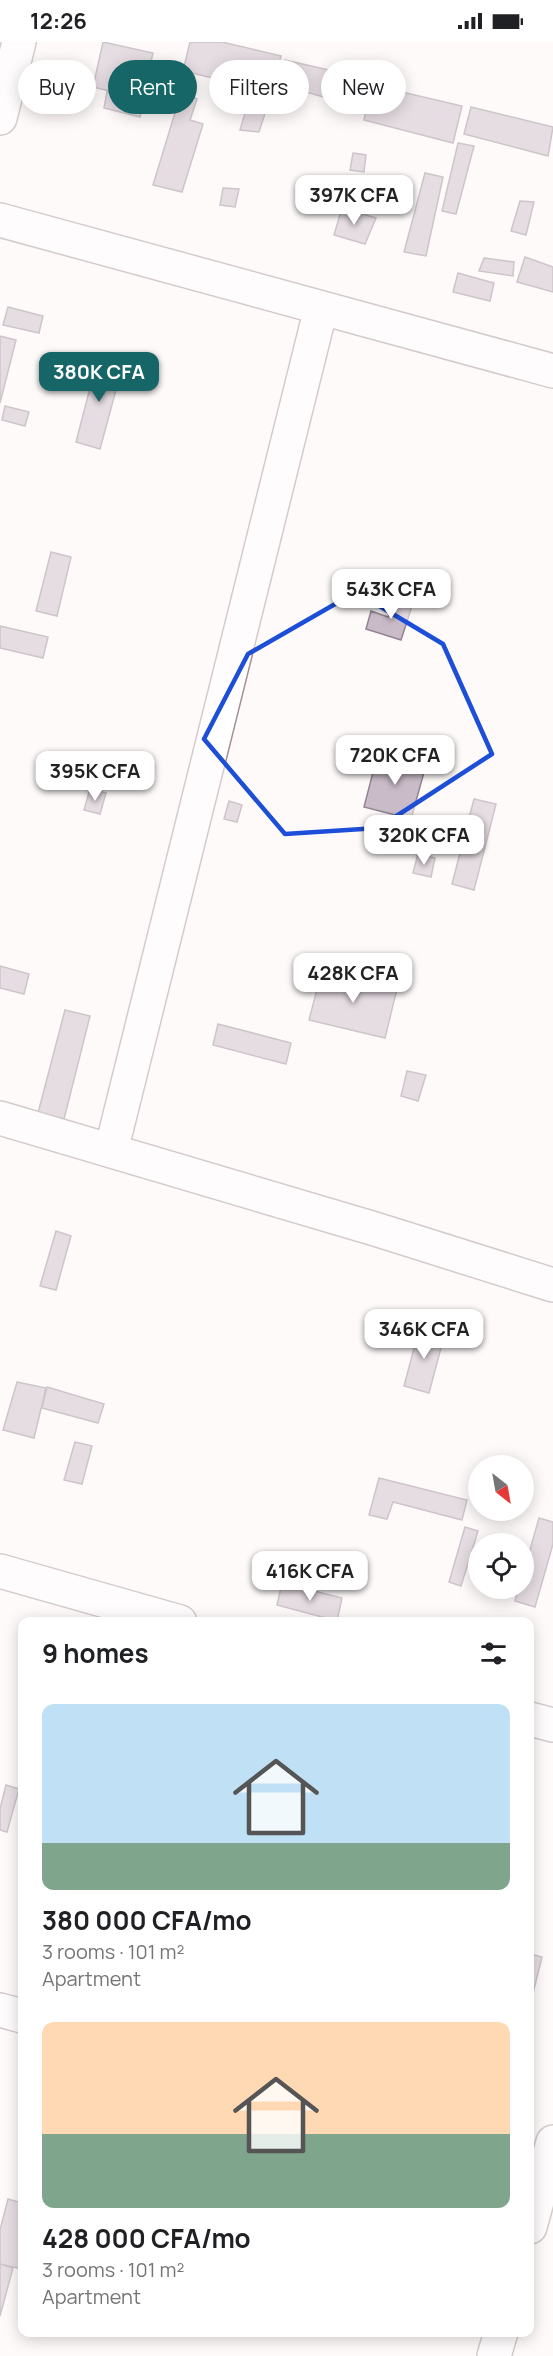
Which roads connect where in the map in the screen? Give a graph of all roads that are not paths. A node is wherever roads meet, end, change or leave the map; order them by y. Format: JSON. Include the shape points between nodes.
{"nodes":[{"id":1,"x":19,"y":42,"type":"edge"},
{"id":2,"x":0,"y":118,"type":"edge"},
{"id":3,"x":0,"y":220,"type":"edge"},
{"id":4,"x":321,"y":308,"type":"junction"},
{"id":5,"x":553,"y":371,"type":"edge"},
{"id":6,"x":0,"y":1118,"type":"edge"},
{"id":7,"x":111,"y":1150,"type":"junction"},
{"id":8,"x":553,"y":1285,"type":"edge"},
{"id":9,"x":0,"y":1571,"type":"edge"},
{"id":10,"x":162,"y":1617,"type":"edge"},
{"id":11,"x":534,"y":1720,"type":"edge"},
{"id":12,"x":553,"y":1725,"type":"edge"},
{"id":13,"x":0,"y":2010,"type":"edge"},
{"id":14,"x":18,"y":2015,"type":"edge"},
{"id":15,"x":546,"y":2154,"type":"edge"},
{"id":16,"x":534,"y":2209,"type":"edge"},
{"id":17,"x":500,"y":2337,"type":"edge"},
{"id":18,"x":494,"y":2356,"type":"edge"}],
"edges":[{"from":1,"to":2,"type":"street"},
{"from":3,"to":4,"type":"street"},
{"from":4,"to":5,"type":"street"},
{"from":4,"to":7,"type":"street"},
{"from":6,"to":7,"type":"street"},
{"from":7,"to":8,"type":"street"},
{"from":9,"to":10,"type":"street"},
{"from":11,"to":12,"type":"street"},
{"from":13,"to":14,"type":"street"},
{"from":15,"to":16,"type":"street"},
{"from":17,"to":18,"type":"street"}]}
